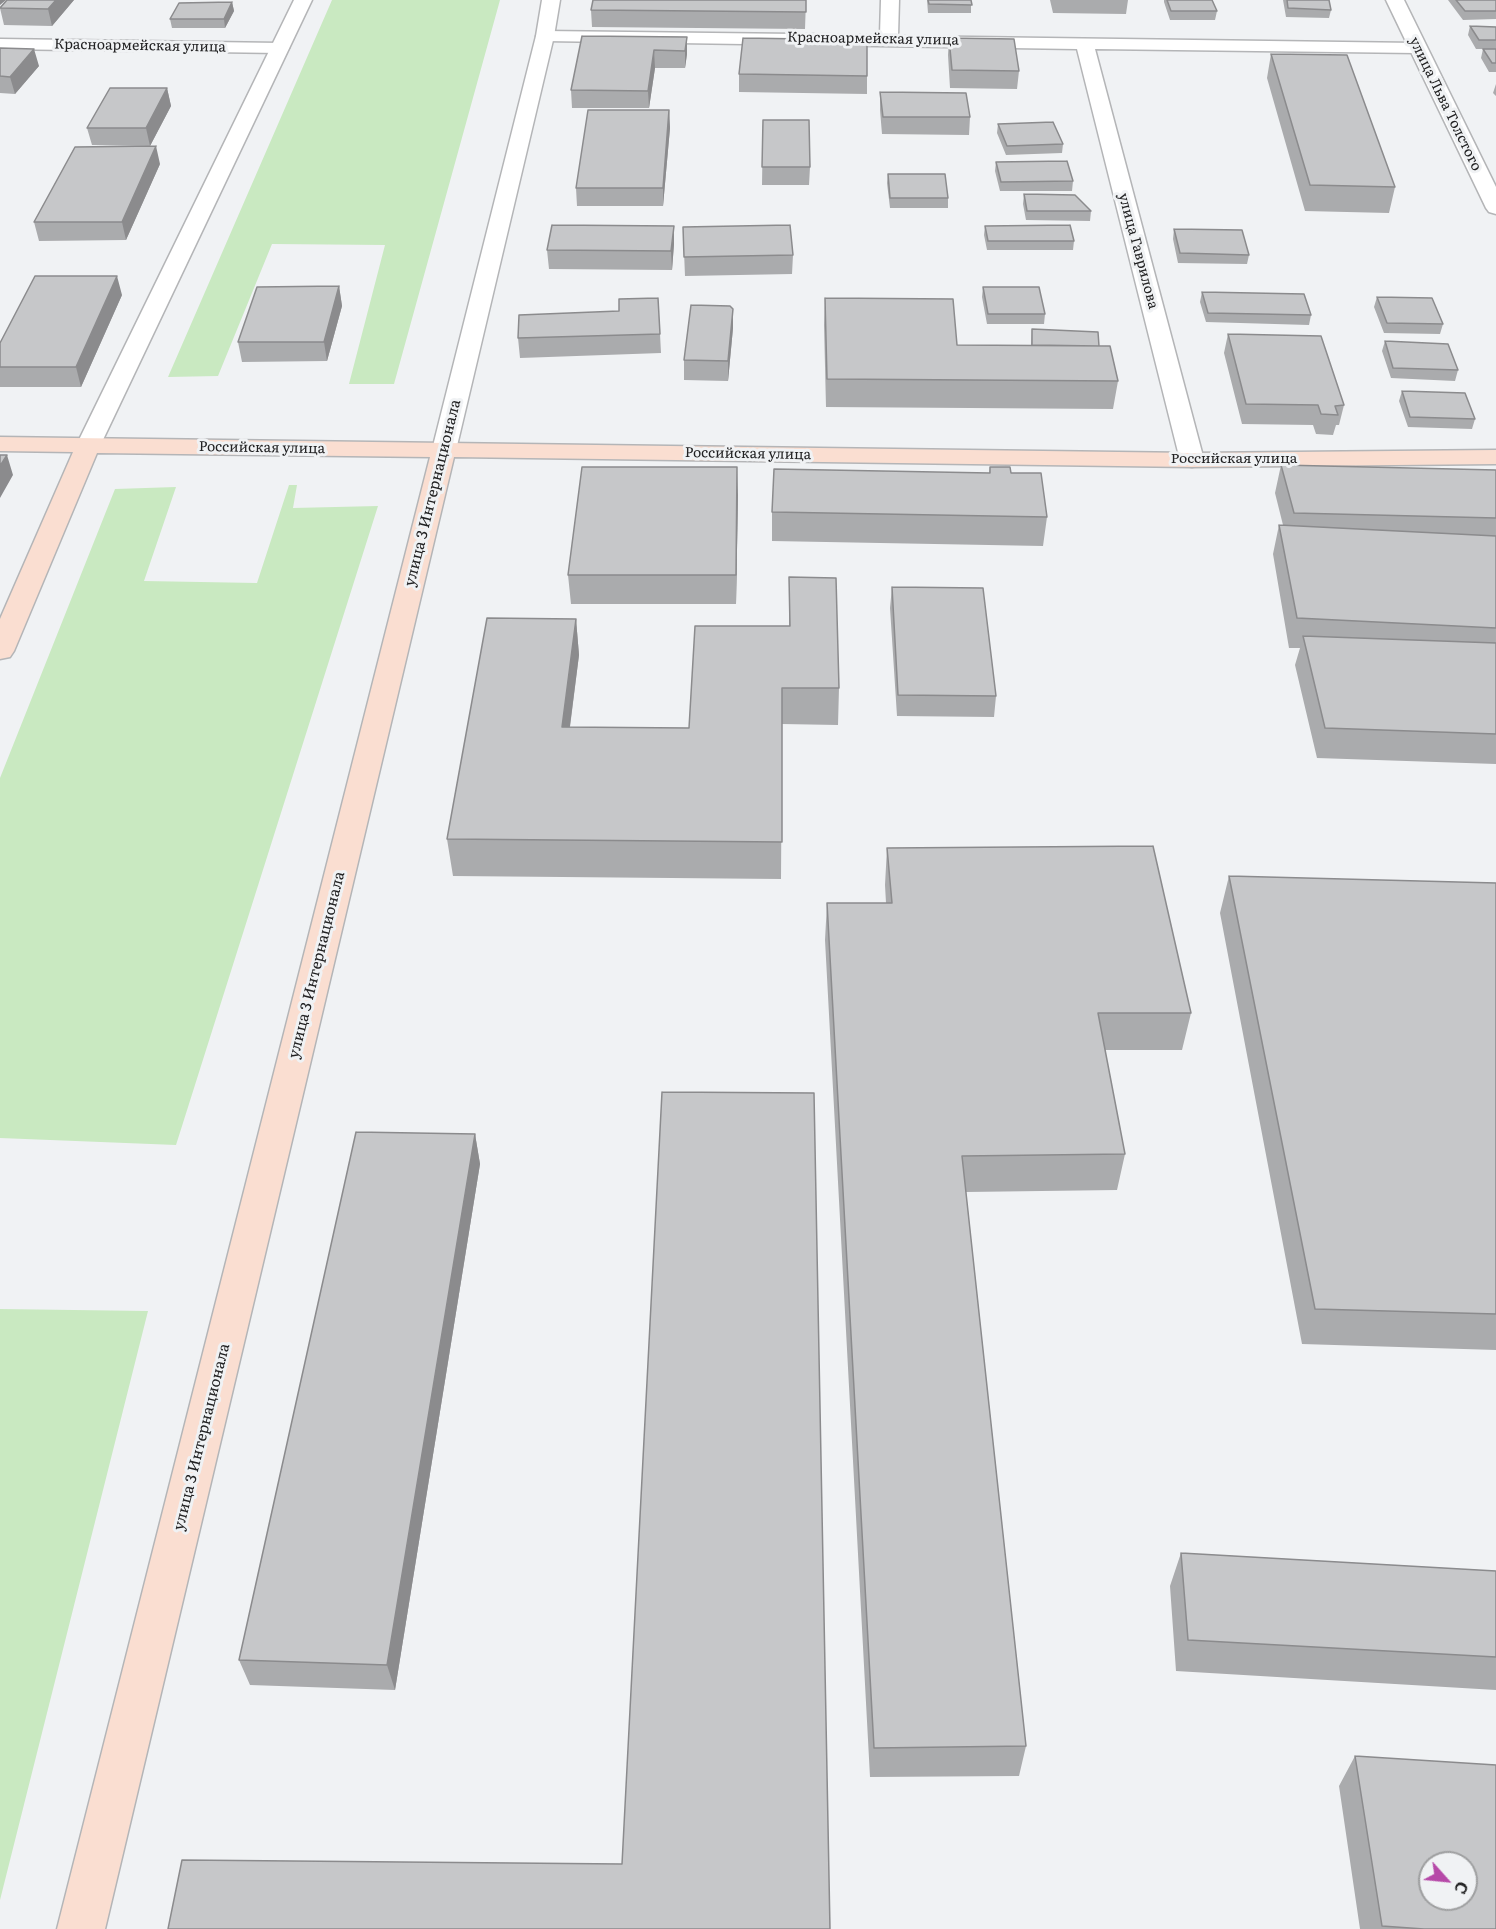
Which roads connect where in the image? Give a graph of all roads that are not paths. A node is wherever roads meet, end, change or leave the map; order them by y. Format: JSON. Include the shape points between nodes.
{"nodes":[{"id":1,"x":303,"y":0,"type":"edge"},
{"id":2,"x":551,"y":0,"type":"edge"},
{"id":3,"x":890,"y":0,"type":"edge"},
{"id":4,"x":1395,"y":0,"type":"edge"},
{"id":5,"x":544,"y":36,"type":"junction"},
{"id":6,"x":889,"y":39,"type":"junction"},
{"id":7,"x":1084,"y":42,"type":"junction"},
{"id":8,"x":0,"y":44,"type":"edge"},
{"id":9,"x":280,"y":48,"type":"junction"},
{"id":10,"x":1417,"y":48,"type":"junction"},
{"id":11,"x":1496,"y":208,"type":"edge"},
{"id":12,"x":0,"y":444,"type":"edge"},
{"id":13,"x":88,"y":446,"type":"junction"},
{"id":14,"x":444,"y":450,"type":"junction"},
{"id":15,"x":1496,"y":457,"type":"edge"},
{"id":16,"x":1192,"y":460,"type":"junction"},
{"id":17,"x":0,"y":651,"type":"edge"},
{"id":18,"x":81,"y":1929,"type":"edge"}],
"edges":[{"from":1,"to":9,"type":"street"},
{"from":2,"to":5,"type":"street","name":"улица 3 Интернационала"},
{"from":3,"to":6,"type":"street"},
{"from":4,"to":10,"type":"street","name":"улица Льва Толстого"},
{"from":5,"to":6,"type":"street","name":"Красноармейская улица"},
{"from":5,"to":14,"type":"street","name":"улица 3 Интернационала"},
{"from":6,"to":7,"type":"street","name":"Красноармейская улица"},
{"from":7,"to":10,"type":"street","name":"Красноармейская улица"},
{"from":7,"to":16,"type":"street","name":"улица Гаврилова"},
{"from":8,"to":9,"type":"street","name":"Красноармейская улица"},
{"from":9,"to":13,"type":"street"},
{"from":10,"to":11,"type":"street","name":"улица Льва Толстого"},
{"from":12,"to":13,"type":"main road","name":"Российская улица"},
{"from":13,"to":14,"type":"main road","name":"Российская улица"},
{"from":13,"to":17,"type":"main road"},
{"from":14,"to":16,"type":"main road","name":"Российская улица"},
{"from":14,"to":18,"type":"main road","name":"улица 3 Интернационала"},
{"from":15,"to":16,"type":"main road","name":"Российская улица"}]}
